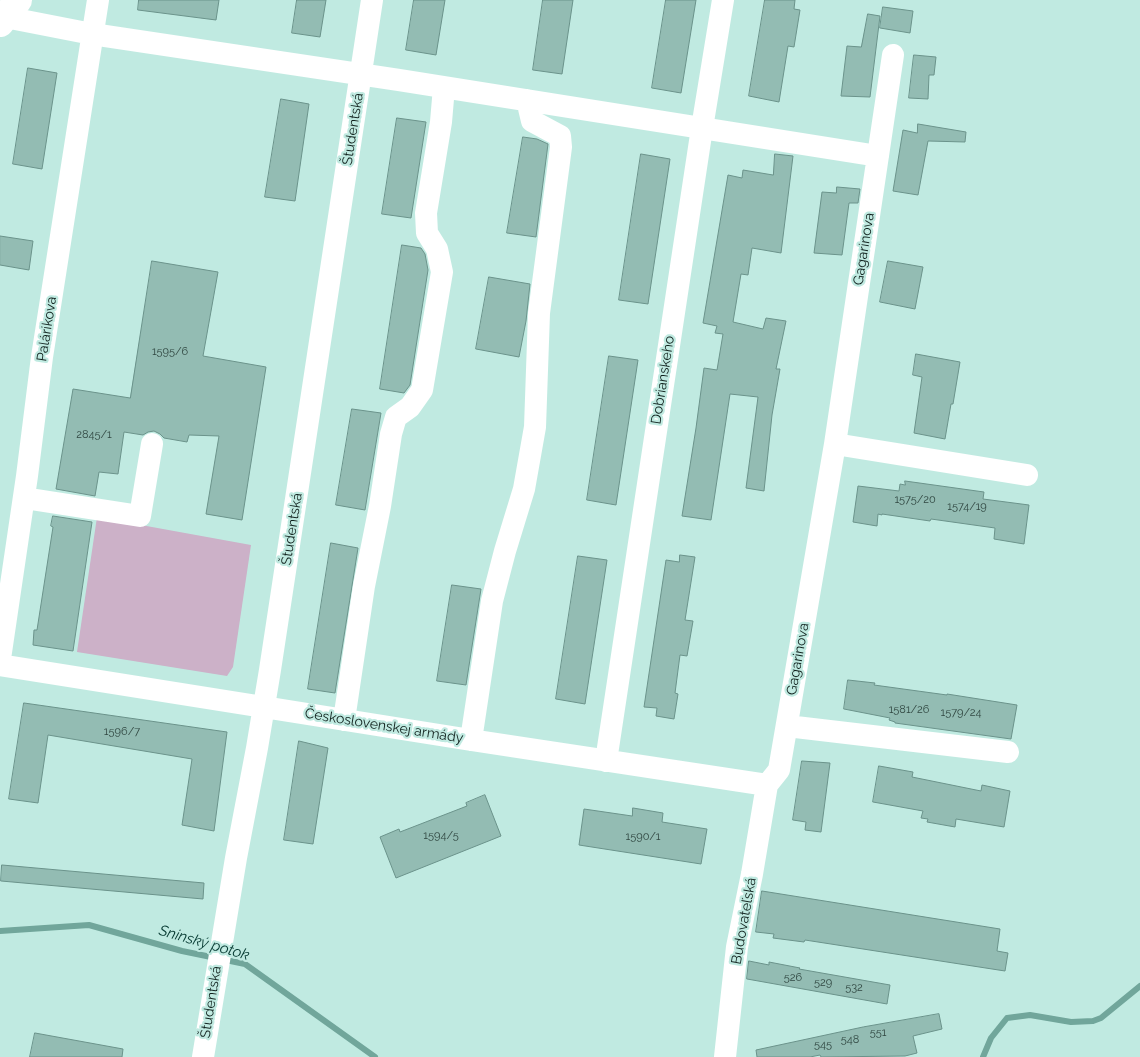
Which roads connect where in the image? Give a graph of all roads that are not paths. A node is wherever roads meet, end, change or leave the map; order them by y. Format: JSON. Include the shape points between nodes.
{"nodes":[{"id":1,"x":98,"y":0,"type":"edge"},
{"id":2,"x":372,"y":0,"type":"edge"},
{"id":3,"x":723,"y":0,"type":"edge"},
{"id":4,"x":8,"y":13,"type":"edge"},
{"id":5,"x":92,"y":34,"type":"junction"},
{"id":6,"x":892,"y":55,"type":"dead end"},
{"id":7,"x":361,"y":75,"type":"junction"},
{"id":8,"x":444,"y":87,"type":"junction"},
{"id":9,"x":527,"y":100,"type":"junction"},
{"id":10,"x":702,"y":128,"type":"junction"},
{"id":11,"x":878,"y":156,"type":"junction"},
{"id":12,"x":152,"y":444,"type":"dead end"},
{"id":13,"x":835,"y":444,"type":"junction"},
{"id":14,"x":1027,"y":475,"type":"dead end"},
{"id":15,"x":24,"y":498,"type":"junction"},
{"id":16,"x":0,"y":659,"type":"edge"},
{"id":17,"x":0,"y":665,"type":"edge"},
{"id":18,"x":264,"y":707,"type":"junction"},
{"id":19,"x":344,"y":720,"type":"junction"},
{"id":20,"x":787,"y":726,"type":"junction"},
{"id":21,"x":471,"y":740,"type":"junction"},
{"id":22,"x":1008,"y":752,"type":"dead end"},
{"id":23,"x":606,"y":761,"type":"junction"},
{"id":24,"x":768,"y":785,"type":"junction"},
{"id":25,"x":203,"y":1057,"type":"edge"},
{"id":26,"x":725,"y":1057,"type":"edge"}],
"edges":[{"from":1,"to":5,"type":"street","name":"Palárikova"},
{"from":2,"to":7,"type":"street","name":"Študentská"},
{"from":3,"to":10,"type":"street","name":"Dobrianskeho"},
{"from":4,"to":5,"type":"street"},
{"from":5,"to":7,"type":"street"},
{"from":5,"to":15,"type":"street","name":"Palárikova","via":[[42,357]]},
{"from":6,"to":11,"type":"street","name":"Gagarinova"},
{"from":7,"to":8,"type":"street"},
{"from":7,"to":18,"type":"street","name":"Študentská"},
{"from":8,"to":9,"type":"street"},
{"from":8,"to":19,"type":"street","via":[[426,213],[427,233],[437,249],[442,272],[422,390],[410,407],[396,418],[391,434]]},
{"from":9,"to":10,"type":"street"},
{"from":9,"to":21,"type":"street","via":[[532,121],[560,136],[561,147],[539,313],[536,427],[524,489],[492,602]]},
{"from":10,"to":11,"type":"street"},
{"from":10,"to":23,"type":"street","name":"Dobrianskeho"},
{"from":11,"to":13,"type":"street","name":"Gagarinova"},
{"from":12,"to":15,"type":"street","via":[[140,516]]},
{"from":13,"to":14,"type":"street"},
{"from":13,"to":20,"type":"street","name":"Gagarinova"},
{"from":15,"to":16,"type":"street","name":"Palárikova"},
{"from":17,"to":18,"type":"street","name":"Československej armády"},
{"from":18,"to":19,"type":"street","name":"Československej armády"},
{"from":18,"to":25,"type":"street","name":"Študentská"},
{"from":19,"to":21,"type":"street","name":"Československej armády"},
{"from":20,"to":22,"type":"street"},
{"from":20,"to":24,"type":"street","name":"Gagarinova","via":[[779,770]]},
{"from":21,"to":23,"type":"street","name":"Československej armády"},
{"from":23,"to":24,"type":"street","name":"Československej armády"},
{"from":24,"to":26,"type":"street","name":"Budovateľská","via":[[737,947]]}]}
